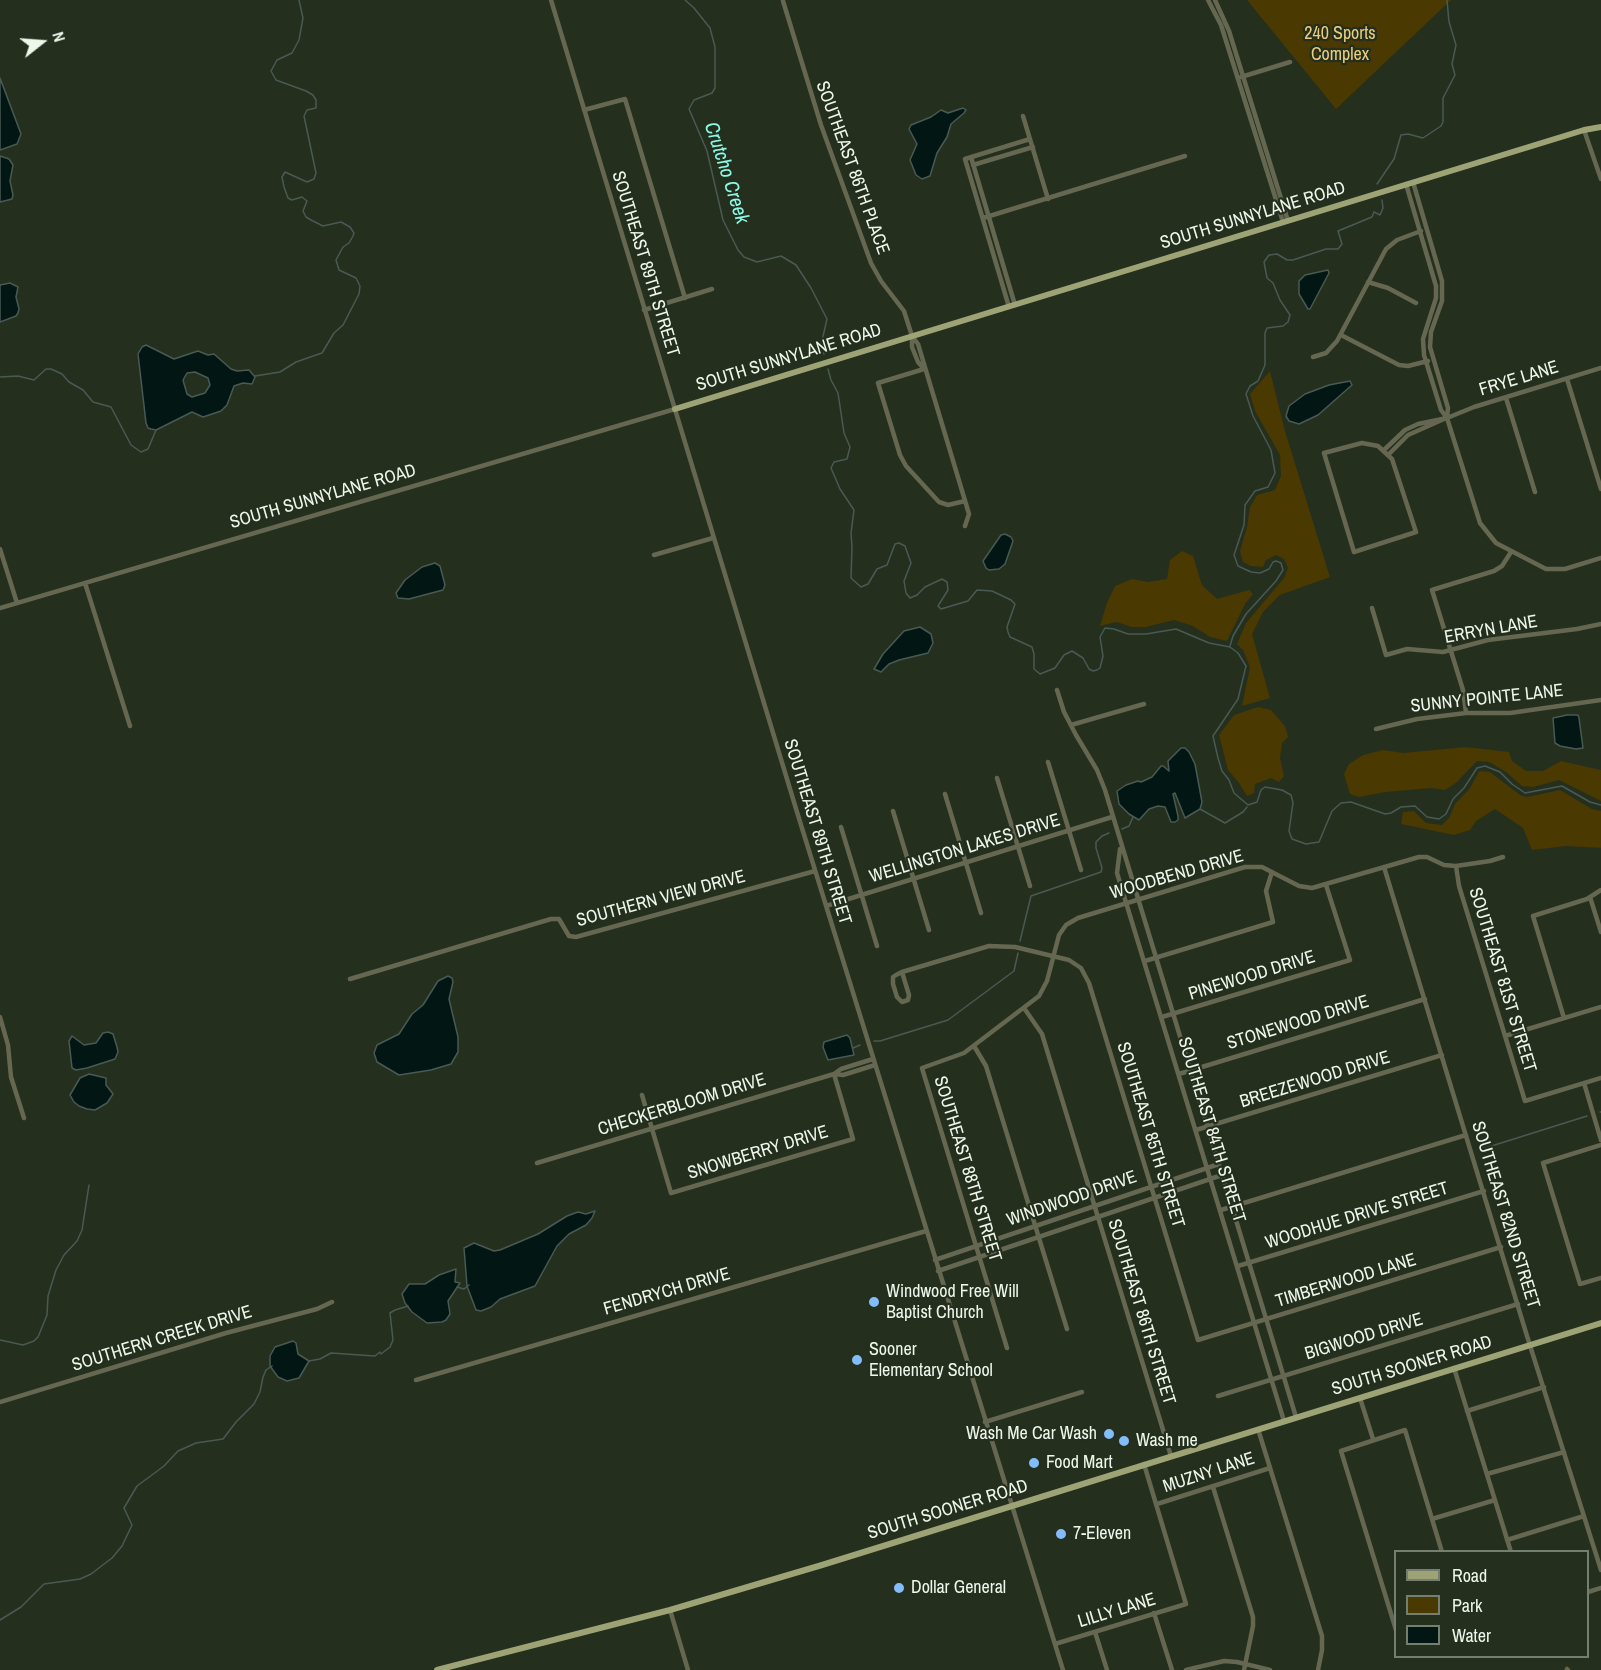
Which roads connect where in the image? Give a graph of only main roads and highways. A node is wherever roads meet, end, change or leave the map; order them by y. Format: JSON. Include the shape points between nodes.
{"nodes":[{"id":1,"x":1601,"y":121,"type":"edge"},
{"id":2,"x":1601,"y":126,"type":"edge"},
{"id":3,"x":1584,"y":130,"type":"junction"},
{"id":4,"x":675,"y":409,"type":"road end"},
{"id":5,"x":1601,"y":1323,"type":"edge"},
{"id":6,"x":437,"y":1670,"type":"edge"}],
"edges":[{"from":1,"to":3,"type":"main road","name":"SOUTH SUNNYLANE ROAD"},
{"from":2,"to":3,"type":"main road","name":"SOUTH SUNNYLANE ROAD"},
{"from":3,"to":4,"type":"main road","name":"SOUTH SUNNYLANE ROAD"},
{"from":5,"to":6,"type":"main road","name":"SOUTH SOONER ROAD","via":[[813,1568],[670,1610]]}]}
